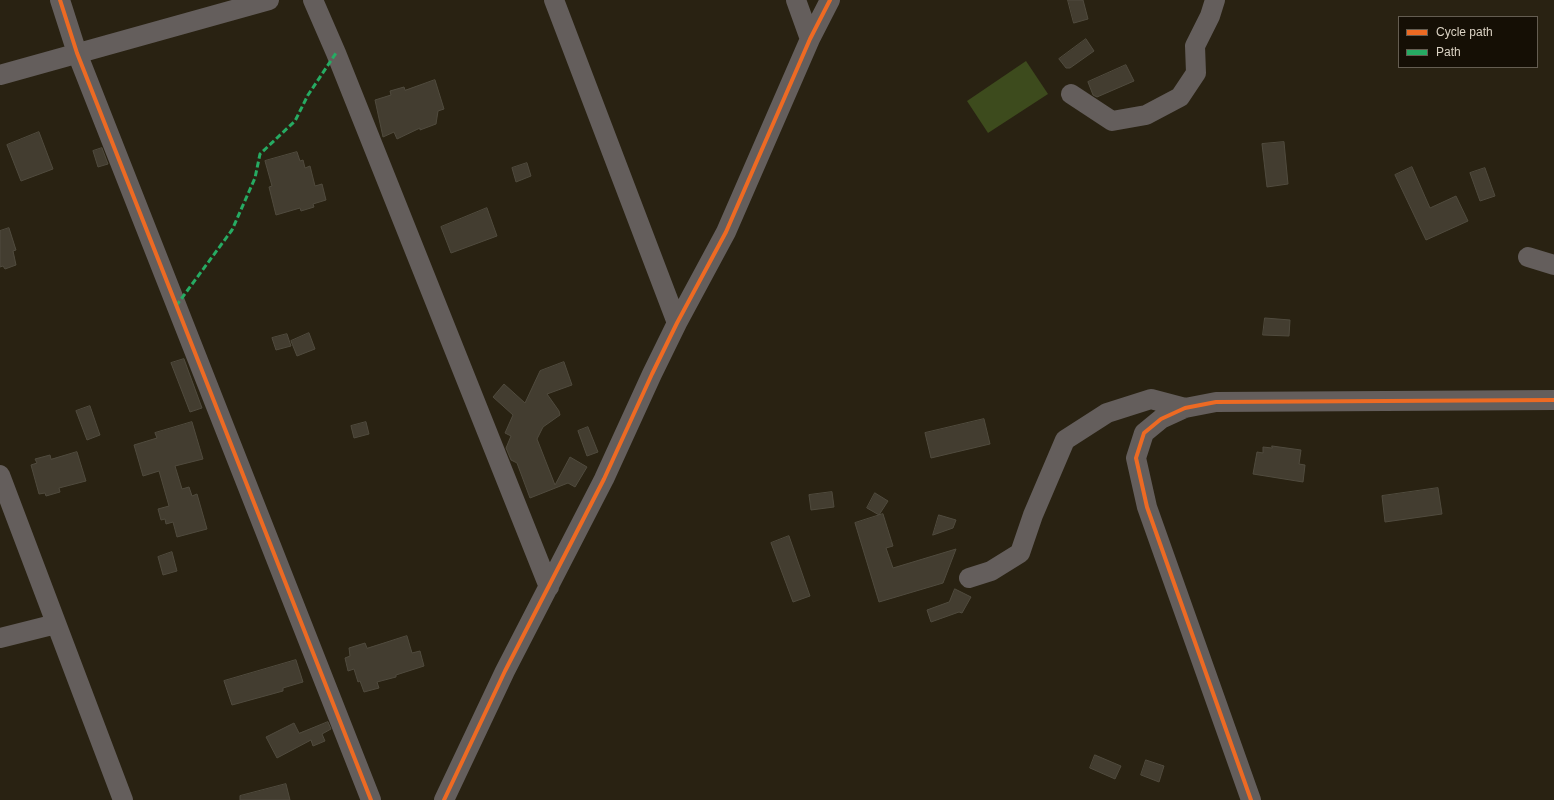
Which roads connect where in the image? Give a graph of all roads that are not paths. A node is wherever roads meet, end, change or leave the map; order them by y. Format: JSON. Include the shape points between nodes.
{"nodes":[{"id":1,"x":60,"y":0,"type":"edge"},
{"id":2,"x":269,"y":0,"type":"edge"},
{"id":3,"x":313,"y":0,"type":"edge"},
{"id":4,"x":554,"y":0,"type":"edge"},
{"id":5,"x":796,"y":0,"type":"edge"},
{"id":6,"x":830,"y":0,"type":"edge"},
{"id":7,"x":1215,"y":0,"type":"edge"},
{"id":8,"x":810,"y":39,"type":"junction"},
{"id":9,"x":77,"y":53,"type":"junction"},
{"id":10,"x":0,"y":75,"type":"edge"},
{"id":11,"x":1071,"y":94,"type":"dead end"},
{"id":12,"x":1528,"y":257,"type":"dead end"},
{"id":13,"x":1554,"y":265,"type":"edge"},
{"id":14,"x":678,"y":323,"type":"junction"},
{"id":15,"x":1554,"y":400,"type":"edge"},
{"id":16,"x":1185,"y":408,"type":"junction"},
{"id":17,"x":0,"y":476,"type":"edge"},
{"id":18,"x":969,"y":578,"type":"dead end"},
{"id":19,"x":549,"y":587,"type":"junction"},
{"id":20,"x":56,"y":624,"type":"junction"},
{"id":21,"x":0,"y":638,"type":"edge"},
{"id":22,"x":123,"y":800,"type":"edge"},
{"id":23,"x":371,"y":800,"type":"edge"},
{"id":24,"x":444,"y":800,"type":"edge"},
{"id":25,"x":1251,"y":800,"type":"edge"}],
"edges":[{"from":1,"to":9,"type":"street"},
{"from":2,"to":9,"type":"street"},
{"from":3,"to":19,"type":"street"},
{"from":4,"to":14,"type":"street"},
{"from":5,"to":8,"type":"street"},
{"from":6,"to":8,"type":"street"},
{"from":7,"to":11,"type":"street","via":[[1195,46],[1196,73],[1180,97],[1146,115],[1112,121]]},
{"from":8,"to":14,"type":"street","via":[[726,232]]},
{"from":9,"to":10,"type":"street"},
{"from":9,"to":23,"type":"street"},
{"from":12,"to":13,"type":"street"},
{"from":14,"to":19,"type":"street","via":[[604,479]]},
{"from":15,"to":16,"type":"street","via":[[1216,402]]},
{"from":16,"to":18,"type":"street","via":[[1151,399],[1107,413],[1065,440],[1020,553],[991,571]]},
{"from":16,"to":25,"type":"street","via":[[1160,419],[1144,433],[1136,458],[1148,507]]},
{"from":17,"to":20,"type":"street"},
{"from":19,"to":24,"type":"street","via":[[505,671]]},
{"from":20,"to":21,"type":"street"},
{"from":20,"to":22,"type":"street"}]}
